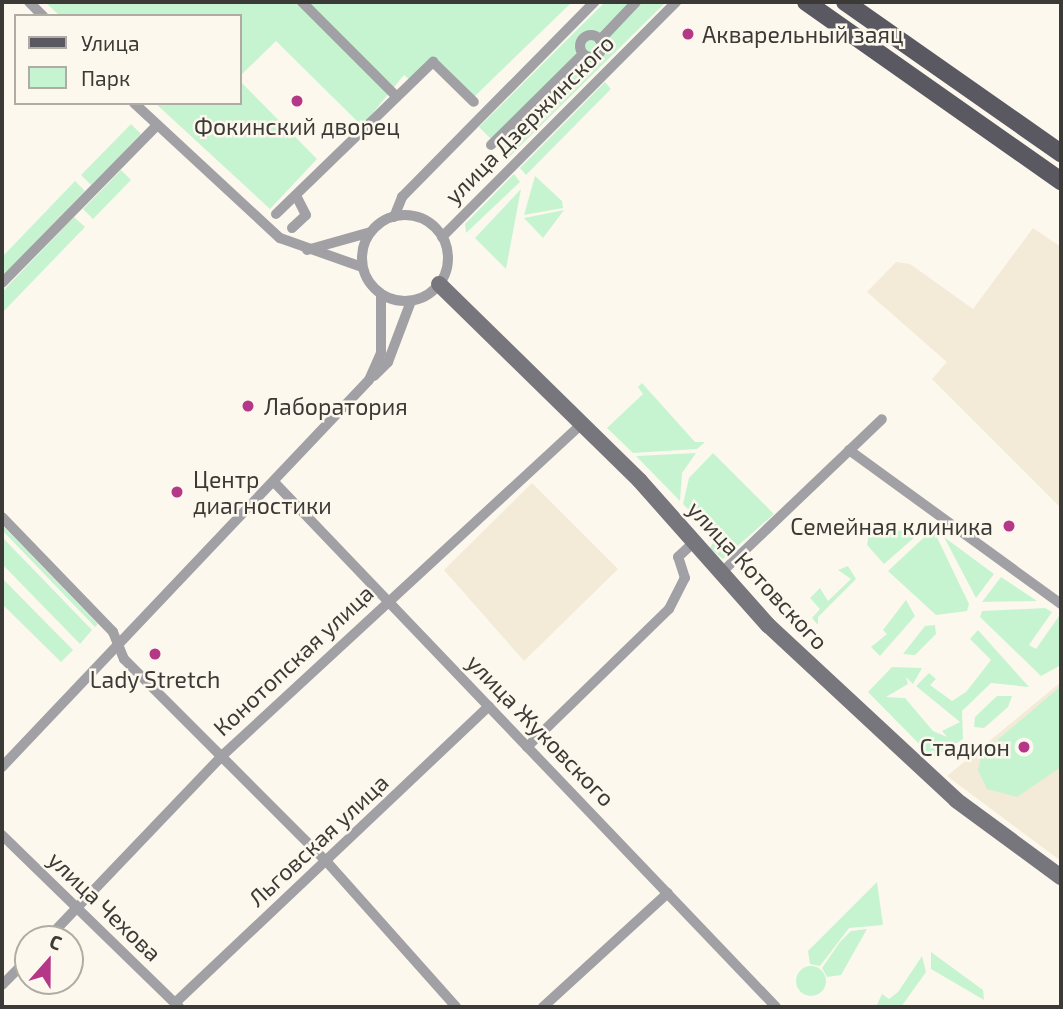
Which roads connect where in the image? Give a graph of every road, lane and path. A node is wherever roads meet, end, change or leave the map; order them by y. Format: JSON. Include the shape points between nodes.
{"nodes":[{"id":1,"x":302,"y":2,"type":"edge"},
{"id":2,"x":594,"y":2,"type":"edge"},
{"id":3,"x":636,"y":2,"type":"edge"},
{"id":4,"x":676,"y":2,"type":"edge"},
{"id":5,"x":806,"y":2,"type":"edge"},
{"id":6,"x":845,"y":2,"type":"edge"},
{"id":7,"x":397,"y":97,"type":"junction"},
{"id":8,"x":474,"y":102,"type":"dead end"},
{"id":9,"x":136,"y":105,"type":"edge"},
{"id":10,"x":157,"y":125,"type":"junction"},
{"id":11,"x":491,"y":145,"type":"dead end"},
{"id":12,"x":1061,"y":153,"type":"edge"},
{"id":13,"x":1061,"y":181,"type":"edge"},
{"id":14,"x":296,"y":195,"type":"junction"},
{"id":15,"x":276,"y":214,"type":"dead end"},
{"id":16,"x":394,"y":217,"type":"junction"},
{"id":17,"x":292,"y":228,"type":"dead end"},
{"id":18,"x":371,"y":232,"type":"junction"},
{"id":19,"x":442,"y":237,"type":"junction"},
{"id":20,"x":307,"y":250,"type":"junction"},
{"id":21,"x":362,"y":267,"type":"junction"},
{"id":22,"x":2,"y":283,"type":"edge"},
{"id":23,"x":439,"y":284,"type":"junction"},
{"id":24,"x":381,"y":294,"type":"junction"},
{"id":25,"x":411,"y":301,"type":"junction"},
{"id":26,"x":375,"y":374,"type":"junction"},
{"id":27,"x":882,"y":419,"type":"dead end"},
{"id":28,"x":581,"y":425,"type":"junction"},
{"id":29,"x":849,"y":450,"type":"junction"},
{"id":30,"x":274,"y":482,"type":"junction"},
{"id":31,"x":2,"y":517,"type":"edge"},
{"id":32,"x":695,"y":541,"type":"junction"},
{"id":33,"x":722,"y":572,"type":"junction"},
{"id":34,"x":388,"y":601,"type":"junction"},
{"id":35,"x":1061,"y":604,"type":"edge"},
{"id":36,"x":119,"y":646,"type":"junction"},
{"id":37,"x":489,"y":706,"type":"junction"},
{"id":38,"x":527,"y":747,"type":"junction"},
{"id":39,"x":224,"y":754,"type":"junction"},
{"id":40,"x":2,"y":767,"type":"edge"},
{"id":41,"x":2,"y":835,"type":"edge"},
{"id":42,"x":327,"y":862,"type":"junction"},
{"id":43,"x":1061,"y":877,"type":"edge"},
{"id":44,"x":668,"y":893,"type":"junction"},
{"id":45,"x":77,"y":908,"type":"junction"},
{"id":46,"x":61,"y":925,"type":"edge"},
{"id":47,"x":177,"y":1005,"type":"edge"},
{"id":48,"x":768,"y":1005,"type":"edge"},
{"id":49,"x":456,"y":1007,"type":"edge"},
{"id":50,"x":542,"y":1007,"type":"edge"}],
"edges":[{"from":1,"to":7,"type":"street"},
{"from":2,"to":16,"type":"street","name":"улица Дзержинского","via":[[401,197]]},
{"from":3,"to":11,"type":"street","via":[[600,40],[582,39],[583,54]]},
{"from":4,"to":19,"type":"street","name":"улица Дзержинского"},
{"from":5,"to":13,"type":"main road"},
{"from":6,"to":12,"type":"main road"},
{"from":7,"to":8,"type":"street","via":[[433,62]]},
{"from":7,"to":14,"type":"street"},
{"from":9,"to":10,"type":"street"},
{"from":10,"to":20,"type":"street","via":[[280,238]]},
{"from":10,"to":22,"type":"street"},
{"from":14,"to":15,"type":"street"},
{"from":14,"to":17,"type":"street","via":[[306,215]]},
{"from":16,"to":18,"type":"street"},
{"from":16,"to":19,"type":"street","via":[[421,218]]},
{"from":18,"to":20,"type":"street"},
{"from":18,"to":21,"type":"street"},
{"from":19,"to":23,"type":"street","via":[[448,265]]},
{"from":20,"to":21,"type":"street"},
{"from":21,"to":24,"type":"street"},
{"from":23,"to":25,"type":"street"},
{"from":23,"to":28,"type":"street","name":"улица Котовского"},
{"from":24,"to":25,"type":"street"},
{"from":24,"to":26,"type":"street"},
{"from":25,"to":26,"type":"street"},
{"from":26,"to":30,"type":"street"},
{"from":27,"to":29,"type":"street"},
{"from":28,"to":32,"type":"street","name":"улица Котовского"},
{"from":28,"to":34,"type":"street","name":"Конотопская улица"},
{"from":29,"to":33,"type":"street"},
{"from":29,"to":35,"type":"street"},
{"from":30,"to":34,"type":"street","name":"улица Жуковского"},
{"from":30,"to":36,"type":"street"},
{"from":31,"to":36,"type":"street","via":[[113,632]]},
{"from":32,"to":33,"type":"street","name":"улица Котовского"},
{"from":32,"to":38,"type":"street","via":[[678,557],[685,578],[669,609]]},
{"from":33,"to":43,"type":"street","name":"улица Котовского","via":[[768,625],[926,773]]},
{"from":34,"to":37,"type":"street","name":"улица Жуковского"},
{"from":34,"to":39,"type":"street","name":"Конотопская улица"},
{"from":36,"to":39,"type":"street","via":[[124,659]]},
{"from":36,"to":40,"type":"street"},
{"from":37,"to":38,"type":"street","name":"улица Жуковского"},
{"from":37,"to":42,"type":"street","name":"Льговская улица"},
{"from":38,"to":44,"type":"street","name":"улица Жуковского"},
{"from":39,"to":42,"type":"street"},
{"from":39,"to":45,"type":"street","name":"Конотопская улица"},
{"from":41,"to":45,"type":"street","name":"улица Чехова"},
{"from":42,"to":47,"type":"street","name":"Льговская улица"},
{"from":42,"to":49,"type":"street"},
{"from":44,"to":48,"type":"street","name":"улица Жуковского"},
{"from":44,"to":50,"type":"street"},
{"from":45,"to":46,"type":"street","name":"Конотопская улица"},
{"from":45,"to":47,"type":"street","name":"улица Чехова"}]}
